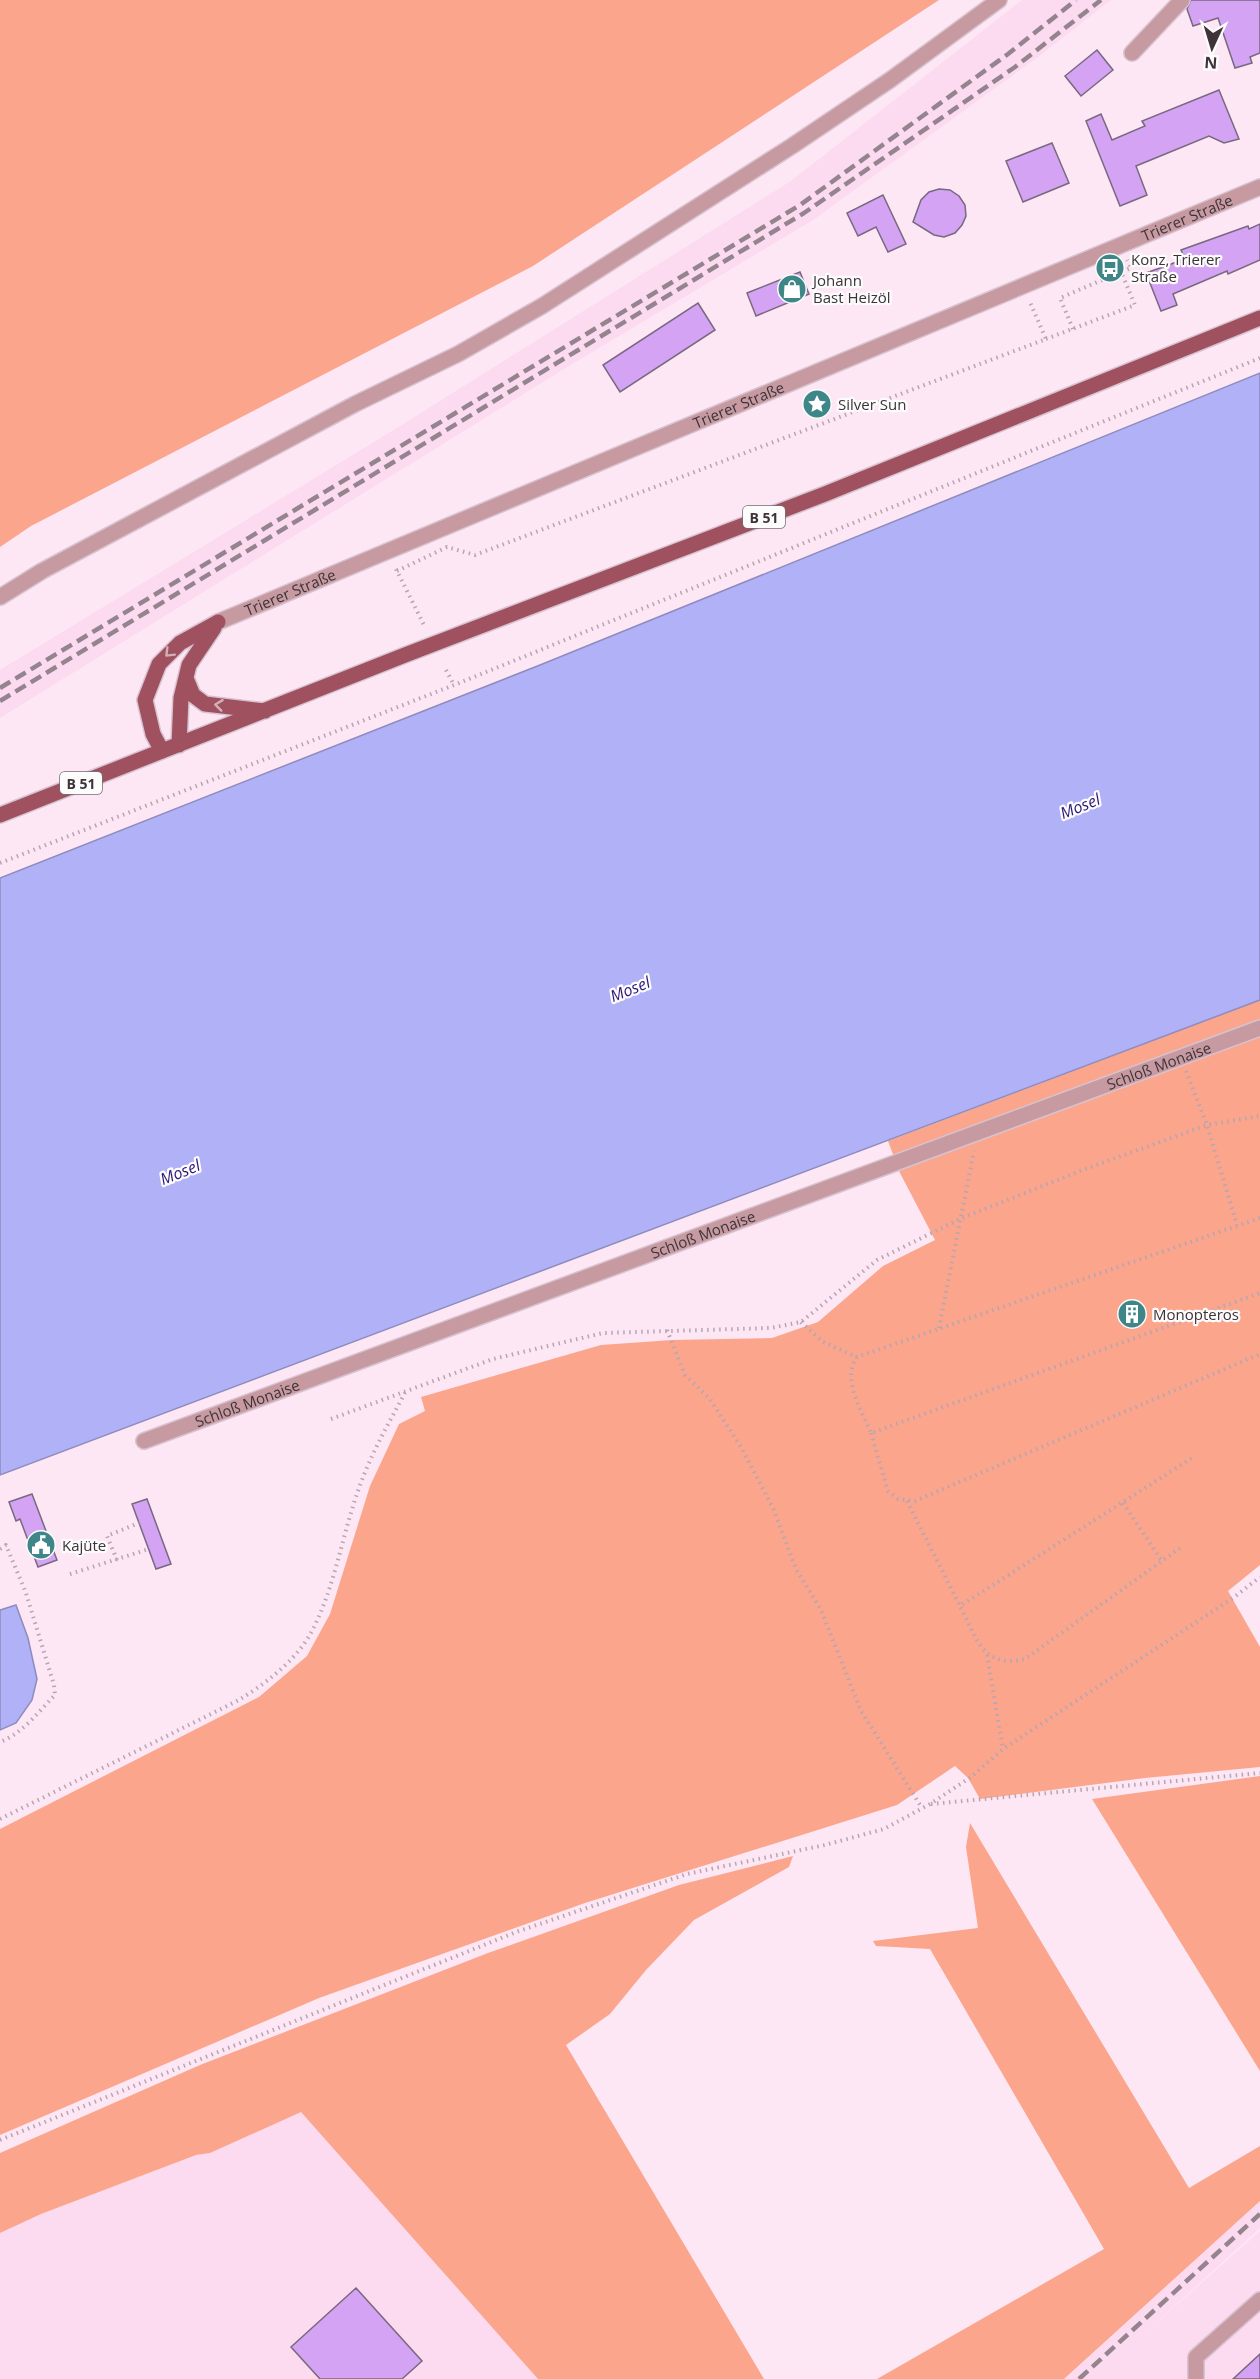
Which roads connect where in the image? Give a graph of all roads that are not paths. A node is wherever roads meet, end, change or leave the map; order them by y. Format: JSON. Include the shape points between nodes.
{"nodes":[{"id":1,"x":999,"y":0,"type":"edge"},
{"id":2,"x":1182,"y":0,"type":"edge"},
{"id":3,"x":1132,"y":53,"type":"dead end"},
{"id":4,"x":1260,"y":187,"type":"edge"},
{"id":5,"x":1260,"y":318,"type":"edge"},
{"id":6,"x":0,"y":597,"type":"edge"},
{"id":7,"x":218,"y":622,"type":"junction"},
{"id":8,"x":186,"y":678,"type":"junction"},
{"id":9,"x":266,"y":711,"type":"junction"},
{"id":10,"x":179,"y":745,"type":"junction"},
{"id":11,"x":162,"y":751,"type":"junction"},
{"id":12,"x":0,"y":815,"type":"edge"},
{"id":13,"x":1260,"y":1028,"type":"edge"},
{"id":14,"x":144,"y":1441,"type":"dead end"},
{"id":15,"x":1260,"y":2300,"type":"edge"},
{"id":16,"x":1196,"y":2379,"type":"edge"}],
"edges":[{"from":1,"to":6,"type":"street","via":[[792,146],[542,306],[458,354],[355,404],[83,549]]},
{"from":2,"to":3,"type":"street"},
{"from":4,"to":7,"type":"street","name":"Trierer Straße"},
{"from":5,"to":9,"type":"main road","number":"B 51","via":[[825,494]]},
{"from":7,"to":8,"type":"main road","via":[[189,665]]},
{"from":7,"to":11,"type":"main road","one_way":true,"via":[[180,644],[159,664],[146,700],[153,734]]},
{"from":9,"to":8,"type":"main road","one_way":true,"via":[[205,704],[193,695]]},
{"from":8,"to":10,"type":"main road"},
{"from":9,"to":10,"type":"main road","number":"B 51"},
{"from":10,"to":11,"type":"main road","number":"B 51"},
{"from":11,"to":12,"type":"main road","number":"B 51"},
{"from":13,"to":14,"type":"street","name":"Schloß Monaise"},
{"from":15,"to":16,"type":"street","via":[[1196,2357]]}]}
